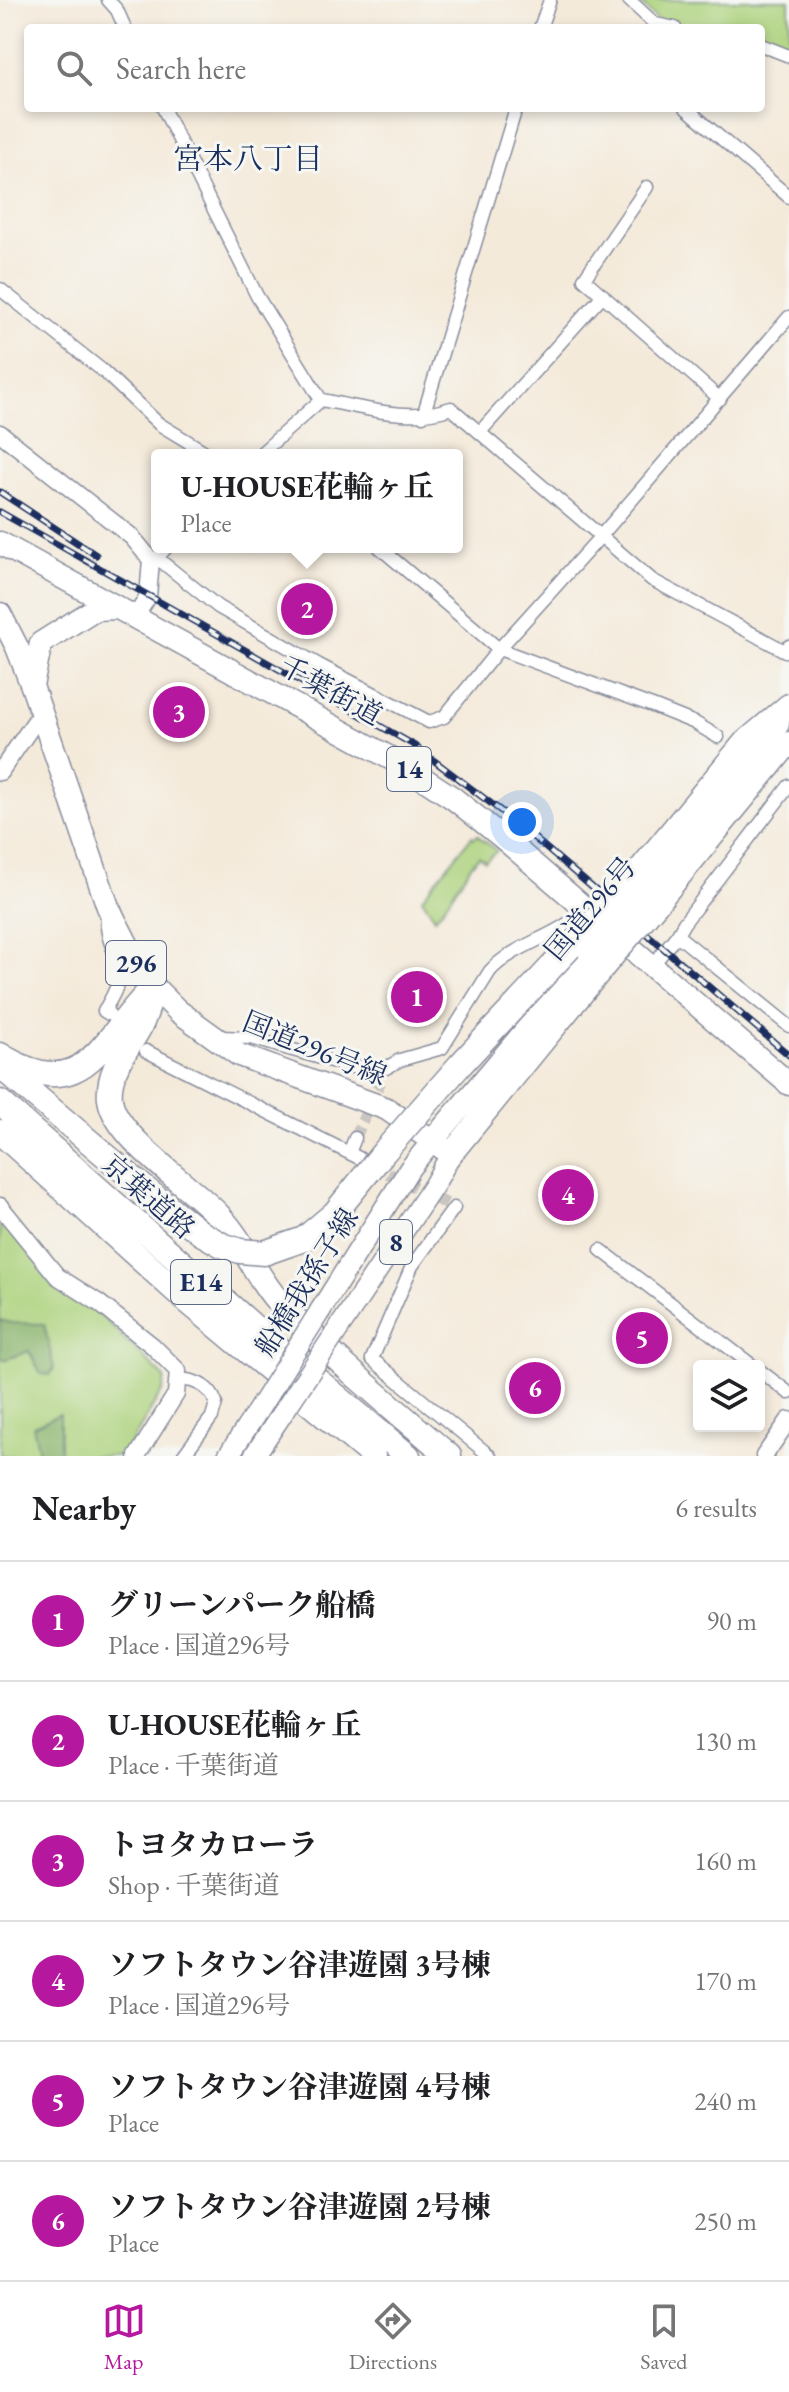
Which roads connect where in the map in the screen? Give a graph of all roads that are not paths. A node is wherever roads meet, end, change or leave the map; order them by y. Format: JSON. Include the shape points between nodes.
{"nodes":[{"id":1,"x":108,"y":0,"type":"edge"},
{"id":2,"x":550,"y":0,"type":"edge"},
{"id":3,"x":629,"y":0,"type":"edge"},
{"id":4,"x":123,"y":24,"type":"edge"},
{"id":5,"x":541,"y":24,"type":"edge"},
{"id":6,"x":652,"y":24,"type":"edge"},
{"id":7,"x":765,"y":47,"type":"edge"},
{"id":8,"x":789,"y":56,"type":"edge"},
{"id":9,"x":165,"y":112,"type":"edge"},
{"id":10,"x":515,"y":112,"type":"edge"},
{"id":11,"x":691,"y":112,"type":"edge"},
{"id":12,"x":647,"y":187,"type":"dead end"},
{"id":13,"x":789,"y":197,"type":"edge"},
{"id":14,"x":0,"y":289,"type":"edge"},
{"id":15,"x":603,"y":295,"type":"junction"},
{"id":16,"x":789,"y":317,"type":"edge"},
{"id":17,"x":720,"y":399,"type":"junction"},
{"id":18,"x":321,"y":400,"type":"junction"},
{"id":19,"x":423,"y":416,"type":"junction"},
{"id":20,"x":480,"y":432,"type":"junction"},
{"id":21,"x":0,"y":433,"type":"edge"},
{"id":22,"x":200,"y":449,"type":"edge"},
{"id":23,"x":269,"y":449,"type":"edge"},
{"id":24,"x":600,"y":537,"type":"junction"},
{"id":25,"x":0,"y":543,"type":"edge"},
{"id":26,"x":160,"y":553,"type":"edge"},
{"id":27,"x":386,"y":553,"type":"edge"},
{"id":28,"x":154,"y":559,"type":"junction"},
{"id":29,"x":126,"y":612,"type":"junction"},
{"id":30,"x":0,"y":614,"type":"edge"},
{"id":31,"x":789,"y":646,"type":"edge"},
{"id":32,"x":499,"y":649,"type":"junction"},
{"id":33,"x":32,"y":686,"type":"junction"},
{"id":34,"x":789,"y":708,"type":"edge"},
{"id":35,"x":41,"y":713,"type":"junction"},
{"id":36,"x":718,"y":737,"type":"dead end"},
{"id":37,"x":789,"y":743,"type":"edge"},
{"id":38,"x":0,"y":772,"type":"edge"},
{"id":39,"x":788,"y":791,"type":"edge"},
{"id":40,"x":641,"y":895,"type":"junction"},
{"id":41,"x":108,"y":907,"type":"junction"},
{"id":42,"x":585,"y":909,"type":"junction"},
{"id":43,"x":677,"y":935,"type":"junction"},
{"id":44,"x":596,"y":962,"type":"junction"},
{"id":45,"x":652,"y":966,"type":"junction"},
{"id":46,"x":153,"y":988,"type":"junction"},
{"id":47,"x":109,"y":1014,"type":"dead end"},
{"id":48,"x":789,"y":1026,"type":"edge"},
{"id":49,"x":212,"y":1036,"type":"junction"},
{"id":50,"x":146,"y":1051,"type":"dead end"},
{"id":51,"x":0,"y":1055,"type":"edge"},
{"id":52,"x":0,"y":1066,"type":"edge"},
{"id":53,"x":386,"y":1068,"type":"junction"},
{"id":54,"x":380,"y":1082,"type":"tunnel mouth"},
{"id":55,"x":789,"y":1084,"type":"edge"},
{"id":56,"x":0,"y":1102,"type":"edge"},
{"id":57,"x":0,"y":1132,"type":"edge"},
{"id":58,"x":355,"y":1138,"type":"tunnel mouth"},
{"id":59,"x":433,"y":1140,"type":"junction"},
{"id":60,"x":451,"y":1154,"type":"junction"},
{"id":61,"x":0,"y":1206,"type":"edge"},
{"id":62,"x":454,"y":1208,"type":"dead end"},
{"id":63,"x":601,"y":1250,"type":"dead end"},
{"id":64,"x":185,"y":1299,"type":"junction"},
{"id":65,"x":745,"y":1360,"type":"edge"},
{"id":66,"x":765,"y":1375,"type":"edge"},
{"id":67,"x":179,"y":1379,"type":"junction"},
{"id":68,"x":789,"y":1393,"type":"edge"},
{"id":69,"x":789,"y":1420,"type":"edge"},
{"id":70,"x":137,"y":1456,"type":"edge"},
{"id":71,"x":183,"y":1456,"type":"edge"},
{"id":72,"x":228,"y":1456,"type":"edge"},
{"id":73,"x":254,"y":1456,"type":"edge"},
{"id":74,"x":350,"y":1456,"type":"edge"},
{"id":75,"x":373,"y":1456,"type":"edge"},
{"id":76,"x":408,"y":1456,"type":"edge"},
{"id":77,"x":449,"y":1456,"type":"edge"},
{"id":78,"x":490,"y":1456,"type":"edge"},
{"id":79,"x":764,"y":1456,"type":"edge"}],
"edges":[{"from":1,"to":4,"type":"street"},
{"from":2,"to":5,"type":"street"},
{"from":3,"to":6,"type":"street"},
{"from":7,"to":8,"type":"street"},
{"from":9,"to":18,"type":"street","via":[[257,296]]},
{"from":10,"to":19,"type":"street"},
{"from":11,"to":13,"type":"street"},
{"from":12,"to":15,"type":"street","via":[[584,279]]},
{"from":14,"to":22,"type":"street","via":[[103,371],[159,424]]},
{"from":15,"to":17,"type":"street"},
{"from":15,"to":20,"type":"street"},
{"from":16,"to":17,"type":"street"},
{"from":17,"to":24,"type":"street"},
{"from":18,"to":19,"type":"street"},
{"from":18,"to":23,"type":"street"},
{"from":19,"to":20,"type":"street","via":[[451,408]]},
{"from":20,"to":24,"type":"street"},
{"from":21,"to":28,"type":"street"},
{"from":24,"to":31,"type":"street","via":[[652,580],[785,651]]},
{"from":24,"to":32,"type":"street"},
{"from":25,"to":29,"type":"highway","name":"千葉街道","number":"14"},
{"from":26,"to":28,"type":"street"},
{"from":27,"to":32,"type":"street"},
{"from":28,"to":29,"type":"street","via":[[148,597]]},
{"from":28,"to":32,"type":"street","via":[[218,607],[429,722],[444,717]]},
{"from":29,"to":33,"type":"highway","via":[[95,609],[41,643]]},
{"from":29,"to":42,"type":"highway","name":"千葉街道","number":"14","via":[[401,764],[453,798]]},
{"from":30,"to":33,"type":"highway","name":"国道296号線","number":"296"},
{"from":32,"to":36,"type":"street","via":[[695,723]]},
{"from":33,"to":35,"type":"highway","name":"国道296号線","number":"296"},
{"from":34,"to":40,"type":"highway","via":[[744,744]]},
{"from":35,"to":38,"type":"street"},
{"from":35,"to":41,"type":"highway","name":"国道296号線","number":"296"},
{"from":37,"to":40,"type":"highway","name":"国道296号"},
{"from":39,"to":43,"type":"street"},
{"from":40,"to":44,"type":"highway","name":"国道296号","bridge":true},
{"from":40,"to":52,"type":"highway","bridge":true,"via":[[459,1066],[335,1213],[304,1239],[264,1253],[240,1251],[201,1233]]},
{"from":41,"to":46,"type":"highway","name":"国道296号線","number":"296"},
{"from":41,"to":47,"type":"street","via":[[105,930],[119,974],[104,1011]]},
{"from":42,"to":45,"type":"highway","name":"千葉街道","number":"14"},
{"from":42,"to":53,"type":"street","via":[[500,960],[442,1048]]},
{"from":43,"to":45,"type":"street"},
{"from":43,"to":48,"type":"street"},
{"from":44,"to":59,"type":"highway","name":"国道296号"},
{"from":44,"to":60,"type":"highway","name":"国道296号"},
{"from":45,"to":55,"type":"highway","name":"千葉街道","number":"14"},
{"from":46,"to":49,"type":"highway","name":"国道296号線","number":"296"},
{"from":46,"to":51,"type":"highway","via":[[97,1055],[72,1072],[41,1074]]},
{"from":46,"to":77,"type":"highway","via":[[141,1025],[114,1072],[114,1114],[133,1139],[229,1226],[278,1301]]},
{"from":49,"to":53,"type":"street","via":[[251,1038],[352,1067]]},
{"from":49,"to":59,"type":"highway","name":"国道296号線","number":"296","via":[[239,1055],[387,1109]]},
{"from":50,"to":58,"type":"street","via":[[354,1156]]},
{"from":53,"to":54,"type":"street"},
{"from":56,"to":76,"type":"highway","name":"京葉道路","number":"E14","bridge":true},
{"from":57,"to":64,"type":"highway","name":"京葉道路","number":"E14"},
{"from":59,"to":60,"type":"highway","name":"国道296号線","number":"296"},
{"from":59,"to":72,"type":"main road","name":"船橋我孫子線","number":"8","bridge":true,"via":[[410,1168]]},
{"from":60,"to":73,"type":"main road","name":"船橋我孫子線","number":"8","bridge":true},
{"from":61,"to":67,"type":"street","via":[[57,1276],[153,1346],[178,1371]]},
{"from":62,"to":78,"type":"street","via":[[412,1266],[372,1359]]},
{"from":63,"to":65,"type":"street"},
{"from":64,"to":74,"type":"highway","bridge":true},
{"from":64,"to":75,"type":"highway","name":"京葉道路","number":"E14","bridge":true},
{"from":66,"to":68,"type":"street"},
{"from":67,"to":70,"type":"street","via":[[176,1394]]},
{"from":67,"to":71,"type":"street","via":[[194,1380],[212,1393],[216,1403],[212,1417]]},
{"from":69,"to":79,"type":"street"}]}
